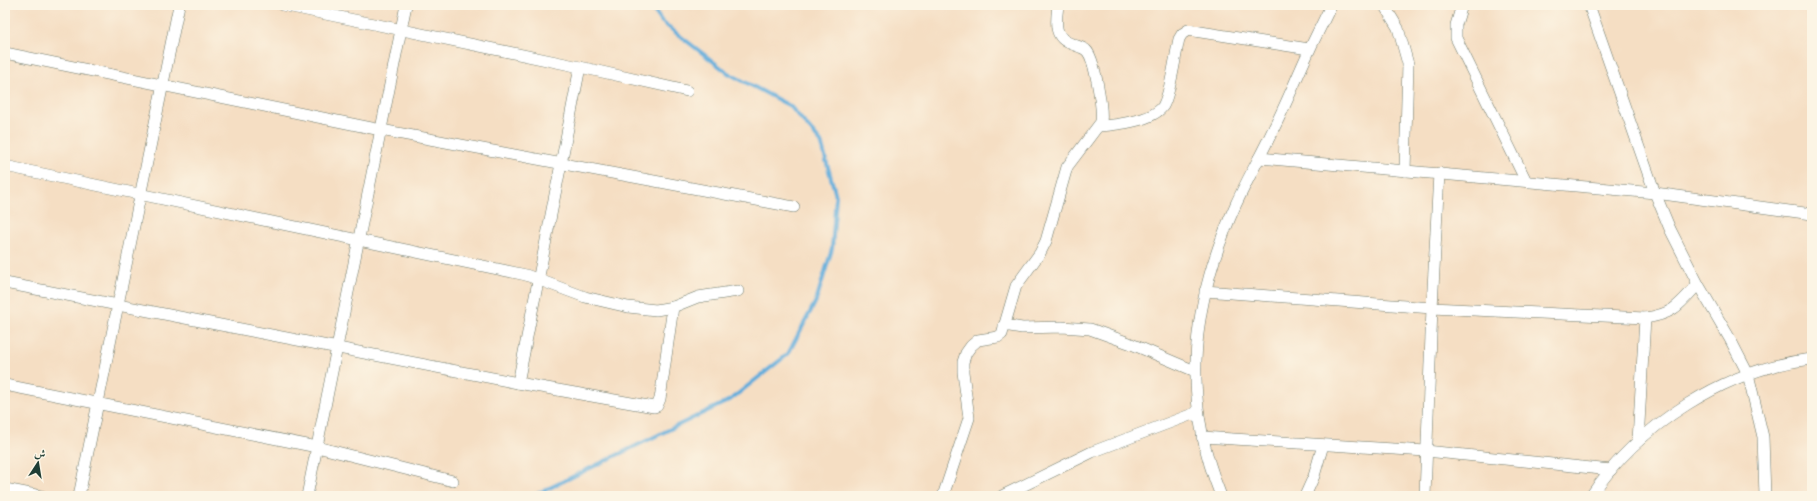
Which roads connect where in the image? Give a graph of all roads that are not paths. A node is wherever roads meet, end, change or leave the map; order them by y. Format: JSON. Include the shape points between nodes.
{"nodes":[{"id":1,"x":179,"y":5,"type":"edge"},
{"id":2,"x":282,"y":5,"type":"edge"},
{"id":3,"x":406,"y":5,"type":"edge"},
{"id":4,"x":1058,"y":5,"type":"edge"},
{"id":5,"x":1331,"y":5,"type":"edge"},
{"id":6,"x":1384,"y":5,"type":"edge"},
{"id":7,"x":1462,"y":5,"type":"edge"},
{"id":8,"x":1589,"y":5,"type":"edge"},
{"id":9,"x":402,"y":30,"type":"junction"},
{"id":10,"x":1310,"y":49,"type":"junction"},
{"id":11,"x":5,"y":53,"type":"edge"},
{"id":12,"x":580,"y":67,"type":"junction"},
{"id":13,"x":162,"y":85,"type":"junction"},
{"id":14,"x":687,"y":91,"type":"dead end"},
{"id":15,"x":1099,"y":126,"type":"junction"},
{"id":16,"x":381,"y":130,"type":"junction"},
{"id":17,"x":1259,"y":158,"type":"junction"},
{"id":18,"x":560,"y":165,"type":"junction"},
{"id":19,"x":5,"y":166,"type":"edge"},
{"id":20,"x":1405,"y":171,"type":"junction"},
{"id":21,"x":1439,"y":174,"type":"junction"},
{"id":22,"x":1526,"y":181,"type":"junction"},
{"id":23,"x":1656,"y":193,"type":"junction"},
{"id":24,"x":140,"y":194,"type":"junction"},
{"id":25,"x":794,"y":207,"type":"dead end"},
{"id":26,"x":1812,"y":214,"type":"edge"},
{"id":27,"x":359,"y":240,"type":"junction"},
{"id":28,"x":538,"y":279,"type":"junction"},
{"id":29,"x":5,"y":283,"type":"edge"},
{"id":30,"x":1698,"y":284,"type":"junction"},
{"id":31,"x":738,"y":291,"type":"dead end"},
{"id":32,"x":1205,"y":291,"type":"junction"},
{"id":33,"x":118,"y":305,"type":"junction"},
{"id":34,"x":674,"y":307,"type":"junction"},
{"id":35,"x":1432,"y":308,"type":"junction"},
{"id":36,"x":1645,"y":318,"type":"junction"},
{"id":37,"x":1004,"y":325,"type":"junction"},
{"id":38,"x":337,"y":348,"type":"junction"},
{"id":39,"x":1812,"y":359,"type":"edge"},
{"id":40,"x":1195,"y":371,"type":"junction"},
{"id":41,"x":1748,"y":374,"type":"junction"},
{"id":42,"x":518,"y":383,"type":"junction"},
{"id":43,"x":5,"y":385,"type":"edge"},
{"id":44,"x":97,"y":404,"type":"junction"},
{"id":45,"x":1198,"y":412,"type":"junction"},
{"id":46,"x":1202,"y":437,"type":"junction"},
{"id":47,"x":1638,"y":441,"type":"junction"},
{"id":48,"x":1322,"y":445,"type":"junction"},
{"id":49,"x":316,"y":447,"type":"junction"},
{"id":50,"x":1426,"y":451,"type":"junction"},
{"id":51,"x":1611,"y":470,"type":"junction"},
{"id":52,"x":453,"y":481,"type":"dead end"},
{"id":53,"x":5,"y":489,"type":"edge"},
{"id":54,"x":41,"y":496,"type":"edge"},
{"id":55,"x":79,"y":496,"type":"edge"},
{"id":56,"x":306,"y":496,"type":"edge"},
{"id":57,"x":944,"y":496,"type":"edge"},
{"id":58,"x":1002,"y":496,"type":"edge"},
{"id":59,"x":1221,"y":496,"type":"edge"},
{"id":60,"x":1305,"y":496,"type":"edge"},
{"id":61,"x":1425,"y":496,"type":"edge"},
{"id":62,"x":1592,"y":496,"type":"edge"},
{"id":63,"x":1765,"y":496,"type":"edge"}],
"edges":[{"from":1,"to":13,"type":"street"},
{"from":2,"to":9,"type":"street"},
{"from":3,"to":9,"type":"street"},
{"from":4,"to":15,"type":"street","via":[[1059,35],[1063,40],[1087,51],[1091,59],[1102,118]]},
{"from":5,"to":10,"type":"street"},
{"from":6,"to":20,"type":"street","via":[[1398,28],[1408,64]]},
{"from":7,"to":22,"type":"street","via":[[1456,25],[1456,38]]},
{"from":8,"to":23,"type":"street"},
{"from":9,"to":12,"type":"street"},
{"from":9,"to":16,"type":"street"},
{"from":10,"to":15,"type":"street","via":[[1188,30],[1179,39],[1167,95],[1159,110],[1140,119]]},
{"from":10,"to":17,"type":"street"},
{"from":11,"to":13,"type":"street"},
{"from":12,"to":14,"type":"street"},
{"from":12,"to":18,"type":"street"},
{"from":13,"to":16,"type":"street"},
{"from":13,"to":24,"type":"street"},
{"from":15,"to":37,"type":"street","via":[[1067,168],[1046,241],[1016,286]]},
{"from":16,"to":18,"type":"street"},
{"from":16,"to":27,"type":"street"},
{"from":17,"to":20,"type":"street"},
{"from":17,"to":32,"type":"street","via":[[1235,205]]},
{"from":18,"to":25,"type":"street"},
{"from":18,"to":28,"type":"street"},
{"from":19,"to":24,"type":"street"},
{"from":20,"to":21,"type":"street"},
{"from":21,"to":22,"type":"street"},
{"from":21,"to":35,"type":"street"},
{"from":22,"to":23,"type":"street"},
{"from":23,"to":26,"type":"street"},
{"from":23,"to":30,"type":"street","via":[[1670,229]]},
{"from":24,"to":27,"type":"street"},
{"from":24,"to":33,"type":"street"},
{"from":27,"to":28,"type":"street"},
{"from":27,"to":38,"type":"street"},
{"from":28,"to":34,"type":"street","via":[[572,294],[628,307],[656,310]]},
{"from":28,"to":42,"type":"street"},
{"from":29,"to":33,"type":"street"},
{"from":30,"to":36,"type":"street","via":[[1675,309]]},
{"from":30,"to":41,"type":"street"},
{"from":31,"to":34,"type":"street","via":[[698,297]]},
{"from":32,"to":35,"type":"street"},
{"from":32,"to":40,"type":"street","via":[[1196,343]]},
{"from":33,"to":38,"type":"street"},
{"from":33,"to":44,"type":"street"},
{"from":34,"to":42,"type":"street","via":[[657,406],[650,407]]},
{"from":35,"to":36,"type":"street"},
{"from":35,"to":50,"type":"street"},
{"from":36,"to":47,"type":"street"},
{"from":37,"to":40,"type":"street","via":[[1022,328],[1090,329]]},
{"from":37,"to":57,"type":"street","via":[[1000,336],[978,340],[966,353],[963,372],[969,418]]},
{"from":38,"to":42,"type":"street"},
{"from":38,"to":49,"type":"street"},
{"from":39,"to":41,"type":"street","via":[[1792,361]]},
{"from":40,"to":45,"type":"street"},
{"from":41,"to":47,"type":"street","via":[[1713,390]]},
{"from":41,"to":63,"type":"street","via":[[1763,437]]},
{"from":43,"to":44,"type":"street"},
{"from":44,"to":49,"type":"street"},
{"from":44,"to":55,"type":"street"},
{"from":45,"to":46,"type":"street"},
{"from":45,"to":58,"type":"street","via":[[1092,452]]},
{"from":46,"to":48,"type":"street"},
{"from":46,"to":59,"type":"street","via":[[1210,470]]},
{"from":47,"to":51,"type":"street"},
{"from":48,"to":50,"type":"street"},
{"from":48,"to":60,"type":"street","via":[[1314,476]]},
{"from":49,"to":52,"type":"street"},
{"from":49,"to":56,"type":"street"},
{"from":50,"to":51,"type":"street"},
{"from":50,"to":61,"type":"street"},
{"from":51,"to":62,"type":"street"},
{"from":53,"to":54,"type":"street"}]}
